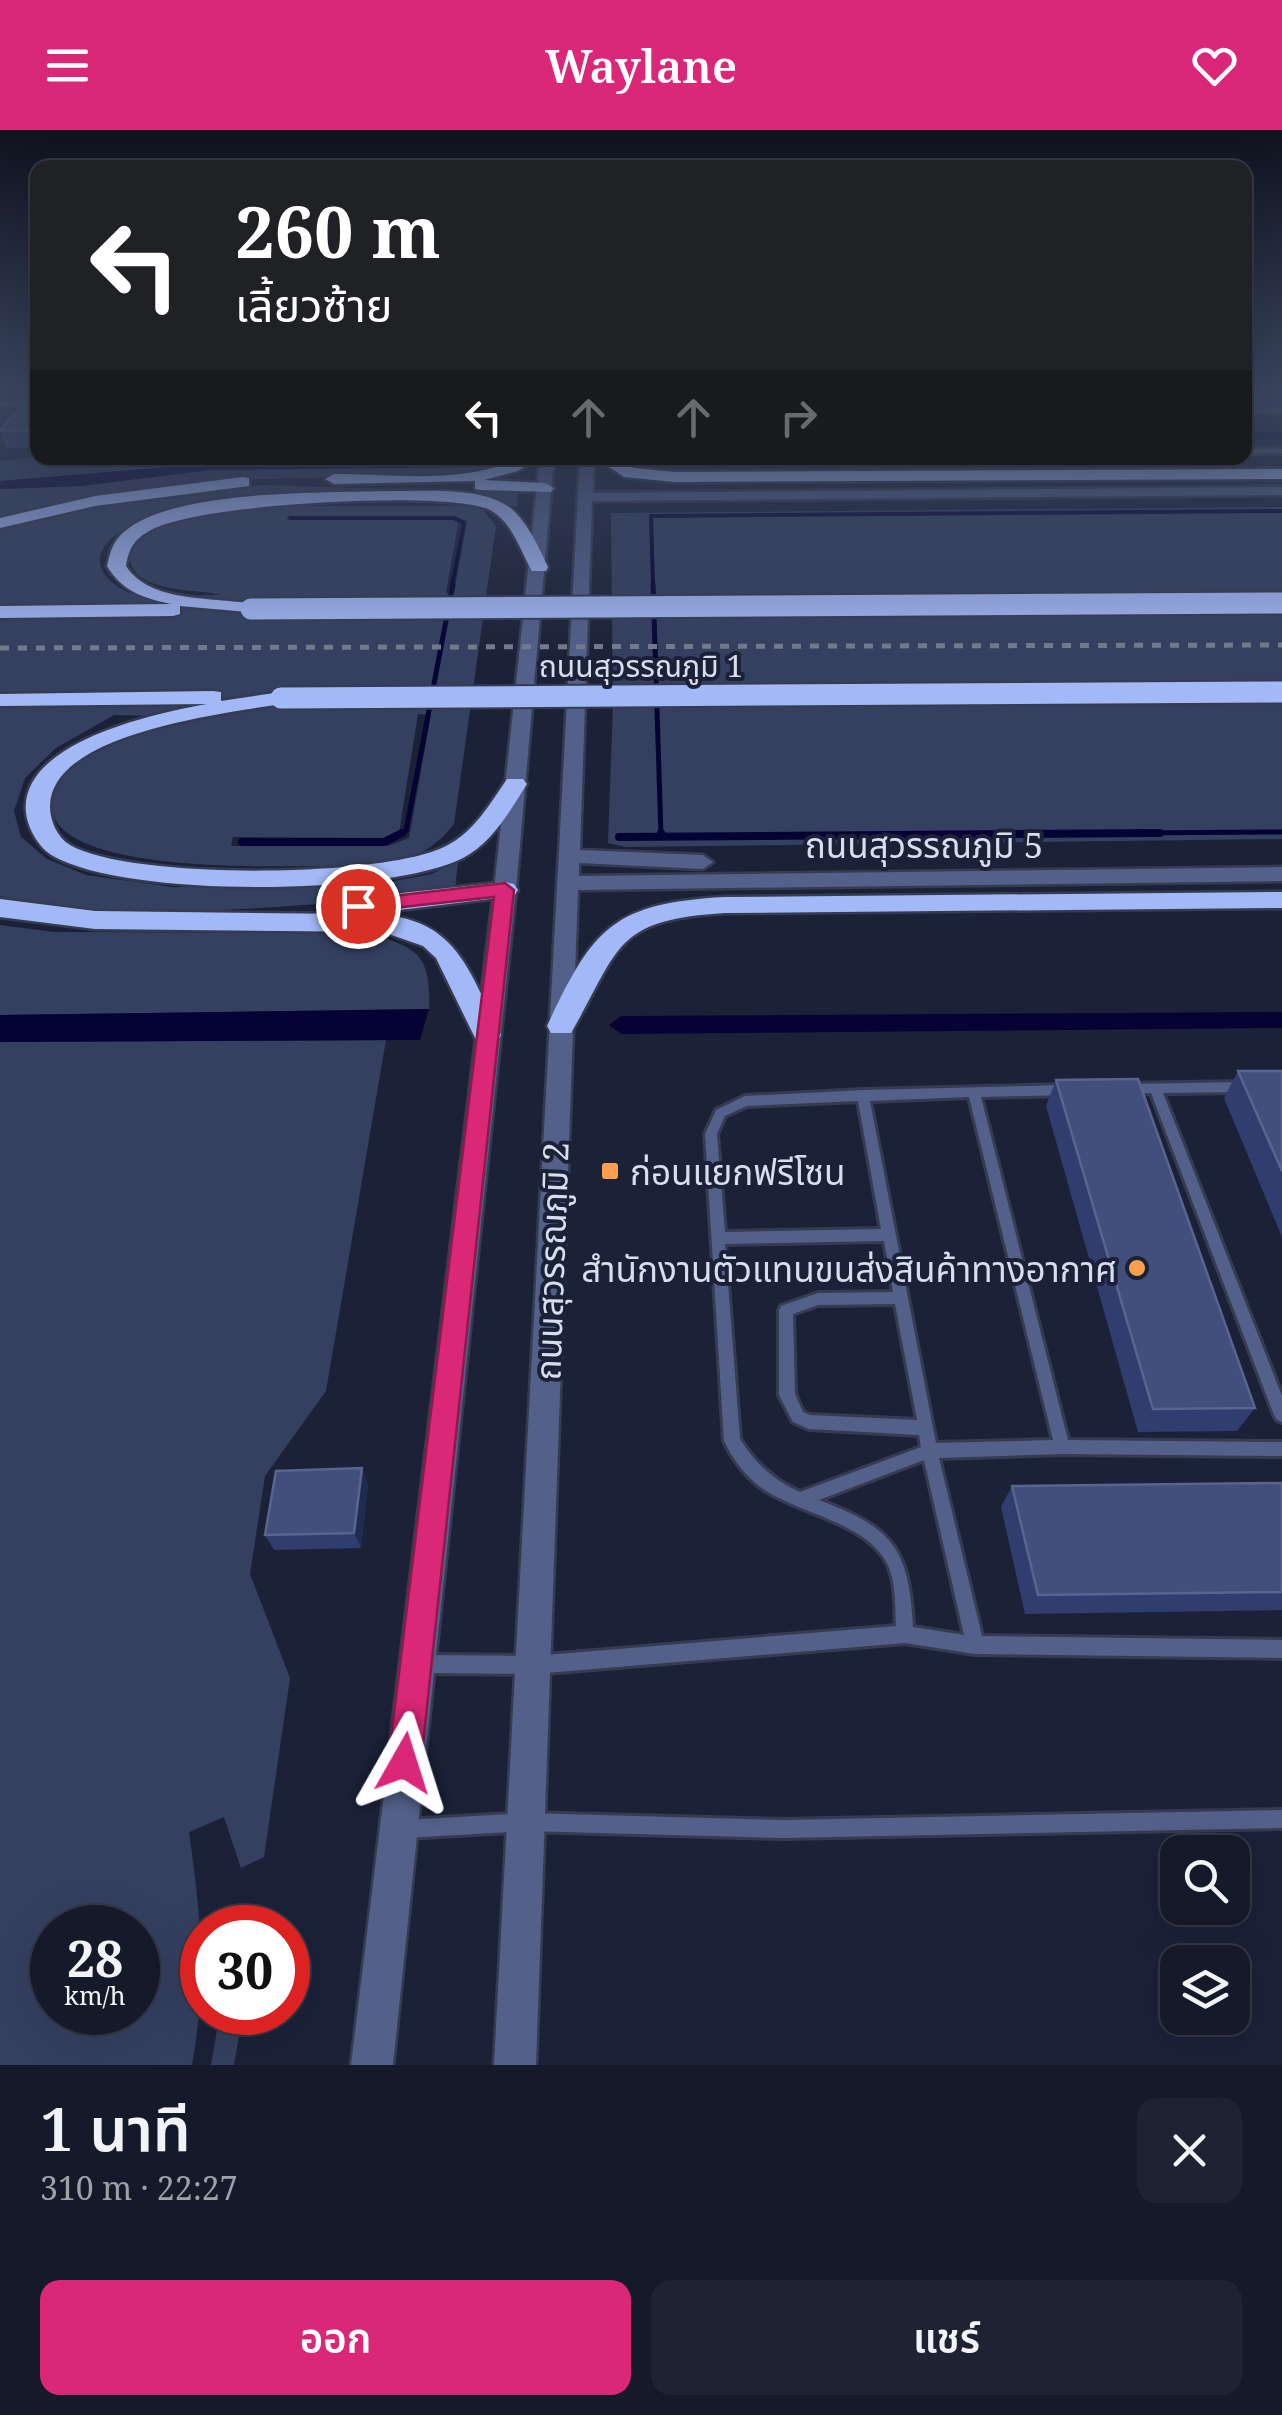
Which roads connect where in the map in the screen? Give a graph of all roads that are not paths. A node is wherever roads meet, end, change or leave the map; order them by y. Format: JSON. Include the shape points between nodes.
{"nodes":[{"id":1,"x":346,"y":479,"type":"edge"},
{"id":2,"x":546,"y":479,"type":"edge"},
{"id":3,"x":586,"y":479,"type":"edge"},
{"id":4,"x":1206,"y":479,"type":"edge"},
{"id":5,"x":264,"y":481,"type":"dead end"},
{"id":6,"x":545,"y":488,"type":"junction"},
{"id":7,"x":585,"y":490,"type":"junction"},
{"id":8,"x":1282,"y":492,"type":"edge"},
{"id":9,"x":0,"y":523,"type":"edge"},
{"id":10,"x":538,"y":566,"type":"junction"},
{"id":11,"x":1282,"y":603,"type":"edge"},
{"id":12,"x":251,"y":609,"type":"junction"},
{"id":13,"x":0,"y":612,"type":"edge"},
{"id":14,"x":1282,"y":692,"type":"edge"},
{"id":15,"x":281,"y":698,"type":"junction"},
{"id":16,"x":0,"y":700,"type":"edge"},
{"id":17,"x":515,"y":784,"type":"junction"},
{"id":18,"x":568,"y":856,"type":"junction"},
{"id":19,"x":1282,"y":858,"type":"edge"},
{"id":20,"x":1282,"y":874,"type":"edge"},
{"id":21,"x":566,"y":883,"type":"junction"},
{"id":22,"x":505,"y":890,"type":"junction"},
{"id":23,"x":1282,"y":900,"type":"edge"},
{"id":24,"x":0,"y":908,"type":"edge"},
{"id":25,"x":249,"y":918,"type":"junction"},
{"id":26,"x":561,"y":1026,"type":"junction"},
{"id":27,"x":488,"y":1035,"type":"junction"},
{"id":28,"x":1264,"y":1087,"type":"edge"},
{"id":29,"x":1155,"y":1088,"type":"junction"},
{"id":30,"x":1100,"y":1089,"type":"edge"},
{"id":31,"x":1082,"y":1090,"type":"edge"},
{"id":32,"x":974,"y":1092,"type":"junction"},
{"id":33,"x":863,"y":1095,"type":"junction"},
{"id":34,"x":889,"y":1234,"type":"junction"},
{"id":35,"x":718,"y":1238,"type":"junction"},
{"id":36,"x":901,"y":1298,"type":"junction"},
{"id":37,"x":1282,"y":1415,"type":"edge"},
{"id":38,"x":926,"y":1428,"type":"junction"},
{"id":39,"x":1062,"y":1447,"type":"junction"},
{"id":40,"x":1282,"y":1449,"type":"edge"},
{"id":41,"x":930,"y":1451,"type":"junction"},
{"id":42,"x":799,"y":1500,"type":"junction"},
{"id":43,"x":905,"y":1634,"type":"junction"},
{"id":44,"x":974,"y":1646,"type":"junction"},
{"id":45,"x":1282,"y":1649,"type":"edge"},
{"id":46,"x":415,"y":1664,"type":"junction"},
{"id":47,"x":534,"y":1665,"type":"junction"},
{"id":48,"x":1282,"y":1819,"type":"edge"},
{"id":49,"x":526,"y":1822,"type":"junction"},
{"id":50,"x":397,"y":1830,"type":"junction"},
{"id":51,"x":372,"y":2065,"type":"edge"},
{"id":52,"x":515,"y":2065,"type":"edge"}],
"edges":[{"from":1,"to":6,"type":"highway","via":[[320,480]]},
{"from":2,"to":6,"type":"street"},
{"from":3,"to":7,"type":"street","name":"ถนนสุวรรณภูมิ 2"},
{"from":4,"to":7,"type":"street"},
{"from":5,"to":9,"type":"highway","via":[[180,488]]},
{"from":6,"to":10,"type":"street"},
{"from":7,"to":8,"type":"street"},
{"from":7,"to":18,"type":"street","name":"ถนนสุวรรณภูมิ 2"},
{"from":10,"to":12,"type":"highway","via":[[508,515],[462,499],[258,501],[191,509],[127,538],[116,566],[120,578],[142,591]]},
{"from":10,"to":17,"type":"street"},
{"from":11,"to":12,"type":"highway","name":"ถนนสุวรรณภูมิ 1","bridge":true},
{"from":12,"to":13,"type":"highway","name":"ถนนสุวรรณภูมิ 1"},
{"from":14,"to":15,"type":"highway","name":"ถนนสุวรรณภูมิ 1","bridge":true},
{"from":15,"to":16,"type":"highway","name":"ถนนสุวรรณภูมิ 1"},
{"from":15,"to":17,"type":"highway","via":[[163,720],[70,755],[44,781],[36,806],[42,829],[60,850],[96,864],[174,876],[396,868],[452,854],[488,824]]},
{"from":17,"to":22,"type":"street"},
{"from":18,"to":19,"type":"street","name":"ถนนสุวรรณภูมิ 5","via":[[676,862]]},
{"from":18,"to":21,"type":"street","name":"ถนนสุวรรณภูมิ 2"},
{"from":20,"to":21,"type":"street","name":"ถนนสุวรรณภูมิ 5"},
{"from":21,"to":26,"type":"street","name":"ถนนสุวรรณภูมิ 2"},
{"from":22,"to":25,"type":"highway"},
{"from":22,"to":27,"type":"street"},
{"from":23,"to":26,"type":"highway","via":[[664,909],[615,932],[599,950]]},
{"from":24,"to":25,"type":"highway","via":[[94,920]]},
{"from":25,"to":27,"type":"highway","via":[[386,923],[422,935],[448,953]]},
{"from":26,"to":47,"type":"street","name":"ถนนสุวรรณภูมิ 2"},
{"from":27,"to":46,"type":"street"},
{"from":28,"to":29,"type":"lane"},
{"from":29,"to":30,"type":"lane"},
{"from":29,"to":37,"type":"lane"},
{"from":31,"to":32,"type":"lane"},
{"from":32,"to":33,"type":"lane"},
{"from":32,"to":39,"type":"lane"},
{"from":33,"to":34,"type":"lane"},
{"from":33,"to":35,"type":"lane","via":[[745,1101],[720,1113],[711,1134]]},
{"from":34,"to":35,"type":"lane"},
{"from":34,"to":36,"type":"lane"},
{"from":35,"to":42,"type":"lane","via":[[732,1441],[743,1464],[766,1485]]},
{"from":36,"to":38,"type":"lane"},
{"from":36,"to":38,"type":"lane","via":[[818,1299],[786,1310],[787,1395],[798,1417],[810,1422]]},
{"from":38,"to":41,"type":"lane"},
{"from":39,"to":40,"type":"lane"},
{"from":39,"to":41,"type":"lane"},
{"from":41,"to":42,"type":"lane"},
{"from":41,"to":44,"type":"lane"},
{"from":42,"to":43,"type":"lane","via":[[866,1530],[889,1551],[900,1576]]},
{"from":43,"to":44,"type":"lane"},
{"from":43,"to":47,"type":"lane"},
{"from":44,"to":45,"type":"lane"},
{"from":46,"to":47,"type":"lane"},
{"from":46,"to":50,"type":"street"},
{"from":47,"to":49,"type":"street","name":"ถนนสุวรรณภูมิ 2"},
{"from":48,"to":49,"type":"lane","via":[[785,1829]]},
{"from":49,"to":50,"type":"lane"},
{"from":49,"to":52,"type":"street","name":"ถนนสุวรรณภูมิ 2"},
{"from":50,"to":51,"type":"street"}]}
